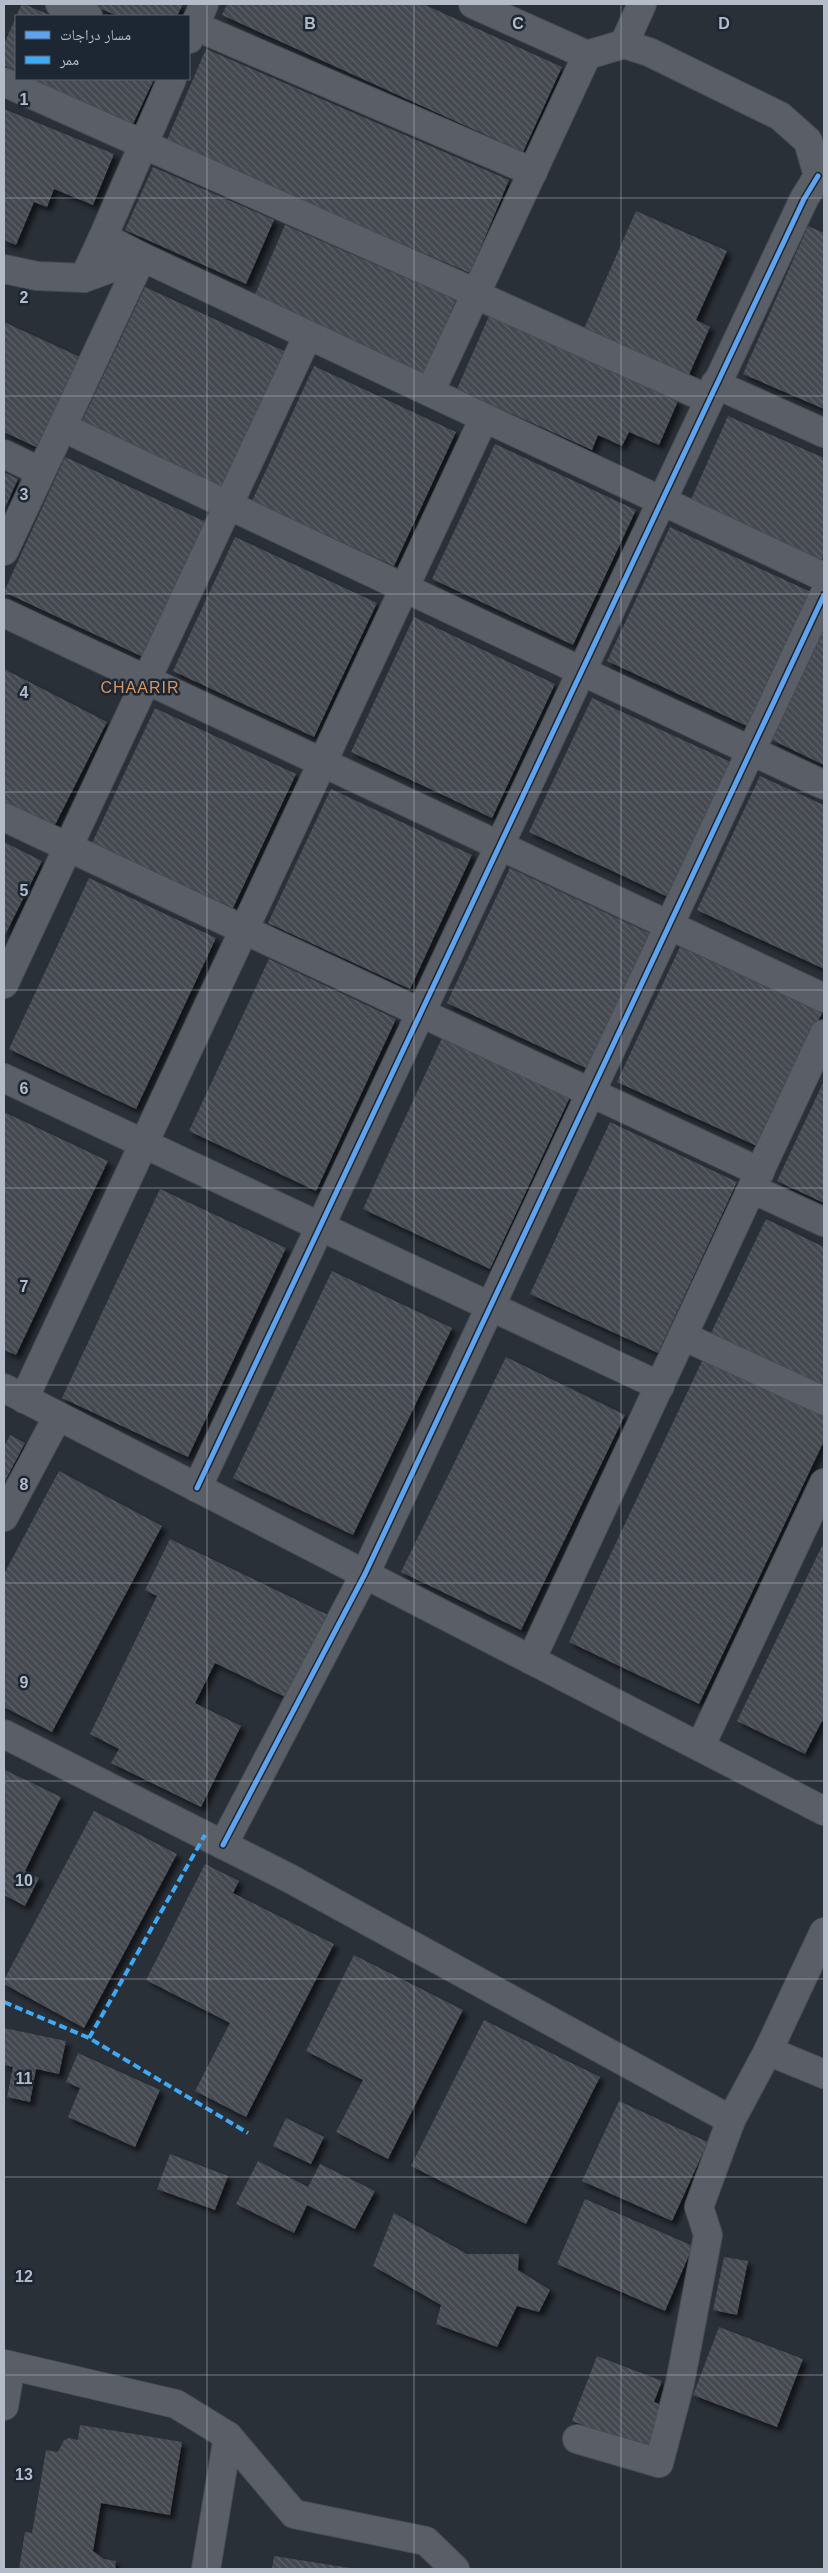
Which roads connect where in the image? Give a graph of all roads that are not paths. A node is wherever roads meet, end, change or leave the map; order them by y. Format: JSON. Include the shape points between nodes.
{"nodes":[{"id":1,"x":60,"y":4,"type":"edge"},
{"id":2,"x":473,"y":4,"type":"edge"},
{"id":3,"x":642,"y":4,"type":"edge"},
{"id":4,"x":86,"y":15,"type":"edge"},
{"id":5,"x":196,"y":23,"type":"edge"},
{"id":6,"x":624,"y":44,"type":"junction"},
{"id":7,"x":588,"y":55,"type":"junction"},
{"id":8,"x":172,"y":80,"type":"edge"},
{"id":9,"x":4,"y":82,"type":"edge"},
{"id":10,"x":142,"y":146,"type":"junction"},
{"id":11,"x":533,"y":172,"type":"junction"},
{"id":12,"x":821,"y":178,"type":"edge"},
{"id":13,"x":103,"y":237,"type":"junction"},
{"id":14,"x":142,"y":257,"type":"junction"},
{"id":15,"x":4,"y":268,"type":"edge"},
{"id":16,"x":176,"y":273,"type":"junction"},
{"id":17,"x":84,"y":278,"type":"junction"},
{"id":18,"x":476,"y":293,"type":"junction"},
{"id":19,"x":122,"y":297,"type":"junction"},
{"id":20,"x":308,"y":335,"type":"junction"},
{"id":21,"x":430,"y":392,"type":"junction"},
{"id":22,"x":711,"y":392,"type":"junction"},
{"id":23,"x":484,"y":418,"type":"junction"},
{"id":24,"x":62,"y":427,"type":"junction"},
{"id":25,"x":824,"y":433,"type":"edge"},
{"id":26,"x":4,"y":454,"type":"edge"},
{"id":27,"x":41,"y":472,"type":"junction"},
{"id":28,"x":660,"y":500,"type":"junction"},
{"id":29,"x":228,"y":505,"type":"junction"},
{"id":30,"x":4,"y":551,"type":"edge"},
{"id":31,"x":824,"y":577,"type":"edge"},
{"id":32,"x":404,"y":588,"type":"junction"},
{"id":33,"x":824,"y":595,"type":"edge"},
{"id":34,"x":4,"y":613,"type":"edge"},
{"id":35,"x":581,"y":670,"type":"junction"},
{"id":36,"x":146,"y":680,"type":"junction"},
{"id":37,"x":751,"y":750,"type":"junction"},
{"id":38,"x":322,"y":762,"type":"junction"},
{"id":39,"x":824,"y":785,"type":"edge"},
{"id":40,"x":4,"y":817,"type":"edge"},
{"id":41,"x":499,"y":845,"type":"junction"},
{"id":42,"x":68,"y":848,"type":"junction"},
{"id":43,"x":670,"y":925,"type":"junction"},
{"id":44,"x":244,"y":930,"type":"junction"},
{"id":45,"x":10,"y":952,"type":"edge"},
{"id":46,"x":4,"y":984,"type":"edge"},
{"id":47,"x":824,"y":998,"type":"edge"},
{"id":48,"x":420,"y":1013,"type":"junction"},
{"id":49,"x":824,"y":1034,"type":"edge"},
{"id":50,"x":4,"y":1078,"type":"edge"},
{"id":51,"x":591,"y":1093,"type":"junction"},
{"id":52,"x":143,"y":1144,"type":"junction"},
{"id":53,"x":756,"y":1180,"type":"junction"},
{"id":54,"x":824,"y":1222,"type":"edge"},
{"id":55,"x":320,"y":1227,"type":"junction"},
{"id":56,"x":491,"y":1306,"type":"junction"},
{"id":57,"x":683,"y":1336,"type":"junction"},
{"id":58,"x":660,"y":1386,"type":"junction"},
{"id":59,"x":14,"y":1393,"type":"edge"},
{"id":60,"x":824,"y":1401,"type":"edge"},
{"id":61,"x":58,"y":1416,"type":"junction"},
{"id":62,"x":824,"y":1483,"type":"edge"},
{"id":63,"x":198,"y":1488,"type":"junction"},
{"id":64,"x":4,"y":1517,"type":"edge"},
{"id":65,"x":365,"y":1574,"type":"junction"},
{"id":66,"x":531,"y":1660,"type":"junction"},
{"id":67,"x":4,"y":1734,"type":"edge"},
{"id":68,"x":700,"y":1747,"type":"junction"},
{"id":69,"x":824,"y":1811,"type":"edge"},
{"id":70,"x":223,"y":1845,"type":"junction"},
{"id":71,"x":824,"y":1932,"type":"edge"},
{"id":72,"x":768,"y":2051,"type":"junction"},
{"id":73,"x":824,"y":2074,"type":"edge"},
{"id":74,"x":731,"y":2120,"type":"junction"},
{"id":75,"x":7,"y":2365,"type":"edge"},
{"id":76,"x":4,"y":2406,"type":"edge"},
{"id":77,"x":228,"y":2436,"type":"junction"},
{"id":78,"x":577,"y":2439,"type":"dead end"},
{"id":79,"x":206,"y":2569,"type":"edge"},
{"id":80,"x":455,"y":2569,"type":"edge"}],
"edges":[{"from":1,"to":4,"type":"street"},
{"from":2,"to":7,"type":"street"},
{"from":3,"to":6,"type":"street"},
{"from":5,"to":11,"type":"street"},
{"from":6,"to":7,"type":"street"},
{"from":6,"to":12,"type":"street","via":[[649,52],[780,116],[808,141]]},
{"from":7,"to":11,"type":"street"},
{"from":8,"to":10,"type":"street"},
{"from":9,"to":10,"type":"street"},
{"from":10,"to":13,"type":"street"},
{"from":10,"to":18,"type":"street"},
{"from":11,"to":18,"type":"street"},
{"from":12,"to":22,"type":"street","via":[[804,200]]},
{"from":13,"to":14,"type":"street"},
{"from":13,"to":17,"type":"street"},
{"from":14,"to":16,"type":"street"},
{"from":14,"to":17,"type":"street"},
{"from":14,"to":19,"type":"street"},
{"from":15,"to":17,"type":"street","via":[[37,276]]},
{"from":16,"to":19,"type":"street"},
{"from":16,"to":20,"type":"street"},
{"from":17,"to":19,"type":"street"},
{"from":18,"to":21,"type":"street"},
{"from":18,"to":22,"type":"street"},
{"from":19,"to":24,"type":"street"},
{"from":20,"to":21,"type":"street"},
{"from":20,"to":29,"type":"street"},
{"from":21,"to":23,"type":"street"},
{"from":22,"to":25,"type":"street"},
{"from":22,"to":28,"type":"street"},
{"from":23,"to":28,"type":"street"},
{"from":23,"to":32,"type":"street"},
{"from":24,"to":27,"type":"street"},
{"from":24,"to":29,"type":"street"},
{"from":26,"to":27,"type":"street"},
{"from":27,"to":30,"type":"street"},
{"from":28,"to":31,"type":"street"},
{"from":28,"to":35,"type":"street"},
{"from":29,"to":32,"type":"street"},
{"from":29,"to":36,"type":"street"},
{"from":32,"to":35,"type":"street"},
{"from":32,"to":38,"type":"street"},
{"from":33,"to":37,"type":"street"},
{"from":34,"to":36,"type":"street"},
{"from":35,"to":37,"type":"street"},
{"from":35,"to":41,"type":"street"},
{"from":36,"to":38,"type":"street"},
{"from":36,"to":42,"type":"street"},
{"from":37,"to":39,"type":"street"},
{"from":37,"to":43,"type":"street"},
{"from":38,"to":41,"type":"street"},
{"from":38,"to":44,"type":"street"},
{"from":40,"to":42,"type":"street"},
{"from":41,"to":43,"type":"street"},
{"from":41,"to":48,"type":"street"},
{"from":42,"to":44,"type":"street"},
{"from":42,"to":45,"type":"street"},
{"from":43,"to":47,"type":"street"},
{"from":43,"to":51,"type":"street"},
{"from":44,"to":48,"type":"street"},
{"from":44,"to":52,"type":"street"},
{"from":45,"to":46,"type":"street"},
{"from":48,"to":51,"type":"street"},
{"from":48,"to":55,"type":"street"},
{"from":49,"to":53,"type":"street"},
{"from":50,"to":52,"type":"street"},
{"from":51,"to":53,"type":"street"},
{"from":51,"to":56,"type":"street"},
{"from":52,"to":55,"type":"street"},
{"from":52,"to":59,"type":"street"},
{"from":53,"to":54,"type":"street"},
{"from":53,"to":57,"type":"street"},
{"from":55,"to":56,"type":"street"},
{"from":55,"to":63,"type":"street"},
{"from":56,"to":58,"type":"street"},
{"from":56,"to":65,"type":"street"},
{"from":57,"to":58,"type":"street"},
{"from":57,"to":60,"type":"street"},
{"from":58,"to":66,"type":"street"},
{"from":59,"to":61,"type":"street"},
{"from":61,"to":63,"type":"street"},
{"from":61,"to":64,"type":"street"},
{"from":62,"to":68,"type":"street"},
{"from":63,"to":65,"type":"street"},
{"from":65,"to":66,"type":"street"},
{"from":65,"to":70,"type":"street"},
{"from":66,"to":68,"type":"street"},
{"from":67,"to":70,"type":"street"},
{"from":68,"to":69,"type":"street"},
{"from":70,"to":74,"type":"street"},
{"from":71,"to":72,"type":"street"},
{"from":72,"to":73,"type":"street"},
{"from":72,"to":74,"type":"street"},
{"from":74,"to":78,"type":"street","via":[[699,2207],[708,2236],[680,2383],[659,2463]]},
{"from":75,"to":76,"type":"street"},
{"from":75,"to":77,"type":"street","via":[[176,2404]]},
{"from":77,"to":79,"type":"street"},
{"from":77,"to":80,"type":"street","via":[[294,2514],[426,2541]]}]}
